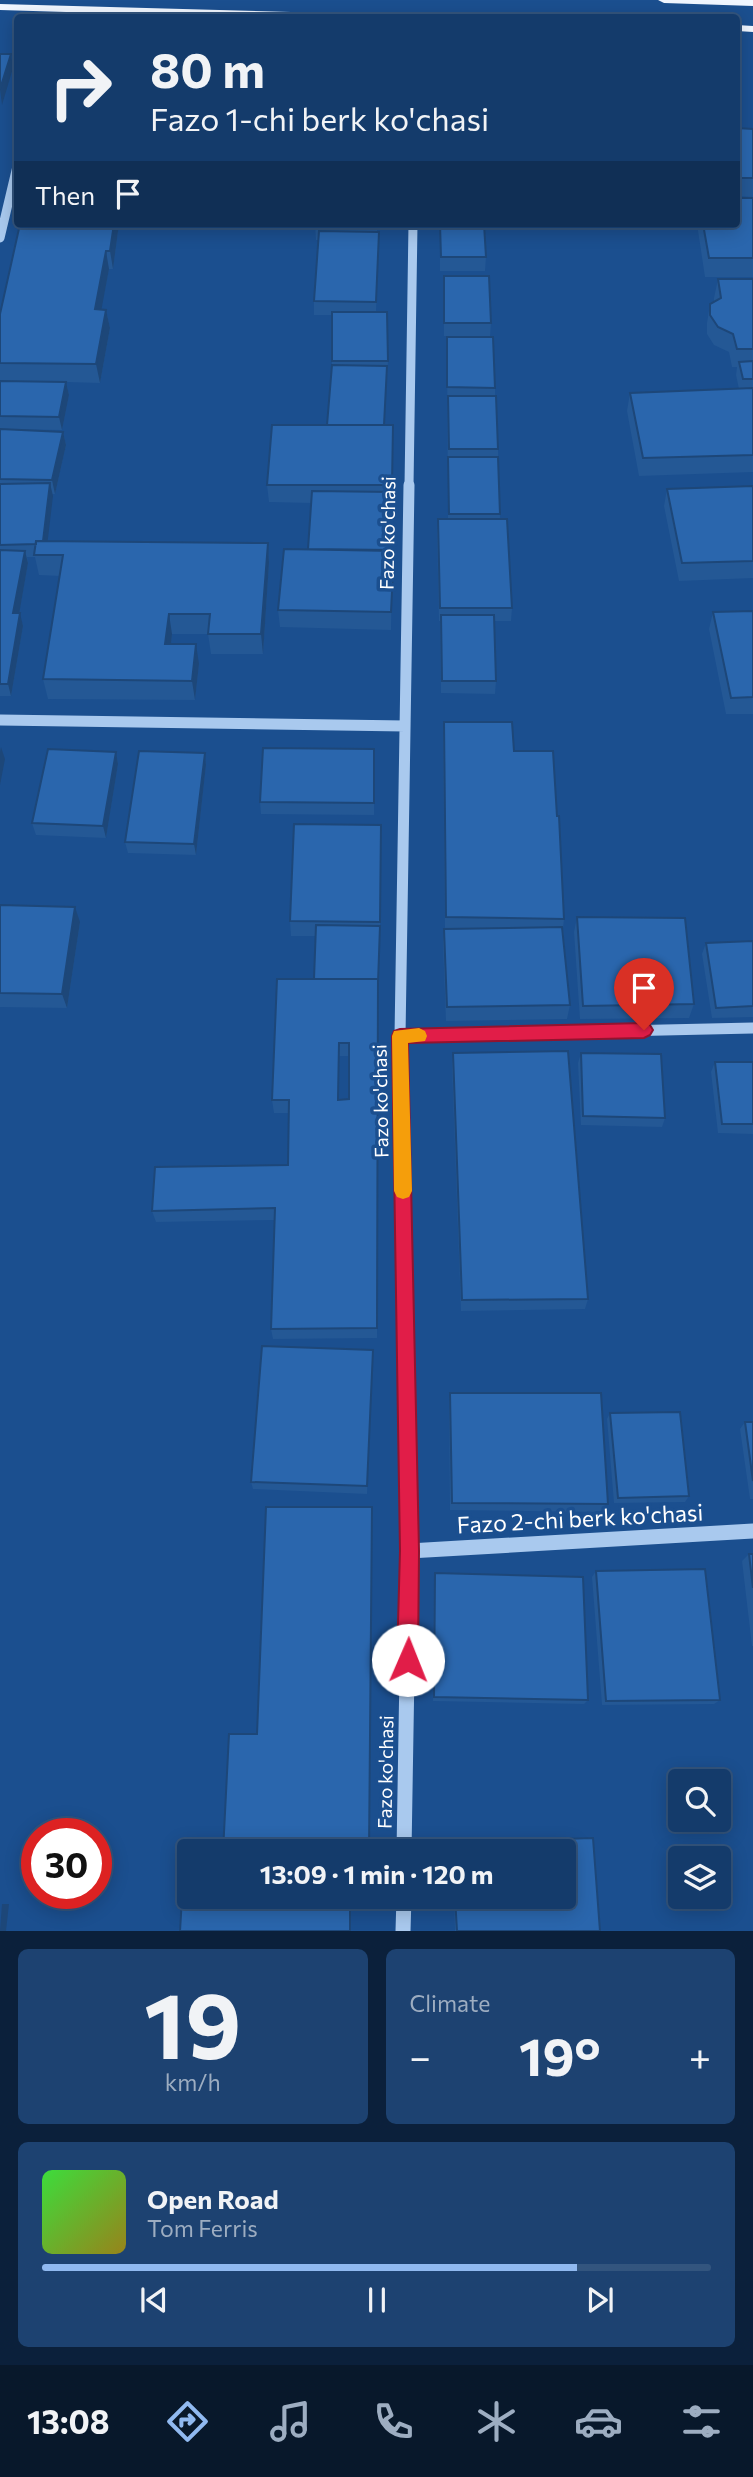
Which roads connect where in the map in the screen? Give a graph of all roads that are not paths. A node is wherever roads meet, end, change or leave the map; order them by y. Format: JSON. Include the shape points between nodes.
{"nodes":[{"id":1,"x":664,"y":0,"type":"edge"},
{"id":2,"x":753,"y":3,"type":"edge"},
{"id":3,"x":0,"y":7,"type":"edge"},
{"id":4,"x":255,"y":14,"type":"edge"},
{"id":5,"x":14,"y":179,"type":"edge"},
{"id":6,"x":413,"y":228,"type":"edge"},
{"id":7,"x":0,"y":238,"type":"edge"},
{"id":8,"x":0,"y":720,"type":"edge"},
{"id":9,"x":405,"y":726,"type":"junction"},
{"id":10,"x":753,"y":1028,"type":"edge"},
{"id":11,"x":400,"y":1036,"type":"junction"},
{"id":12,"x":753,"y":1531,"type":"edge"},
{"id":13,"x":410,"y":1551,"type":"junction"},
{"id":14,"x":404,"y":1839,"type":"edge"},
{"id":15,"x":404,"y":1909,"type":"edge"},
{"id":16,"x":403,"y":1931,"type":"edge"}],
"edges":[{"from":1,"to":2,"type":"main road"},
{"from":3,"to":4,"type":"main road"},
{"from":5,"to":7,"type":"street"},
{"from":6,"to":9,"type":"street","name":"Fazo ko'chasi"},
{"from":8,"to":9,"type":"street"},
{"from":9,"to":11,"type":"street","name":"Fazo ko'chasi"},
{"from":10,"to":11,"type":"street"},
{"from":11,"to":13,"type":"street","name":"Fazo ko'chasi"},
{"from":12,"to":13,"type":"street","name":"Fazo 2-chi berk ko'chasi"},
{"from":13,"to":14,"type":"street","name":"Fazo ko'chasi"},
{"from":15,"to":16,"type":"street"}]}
